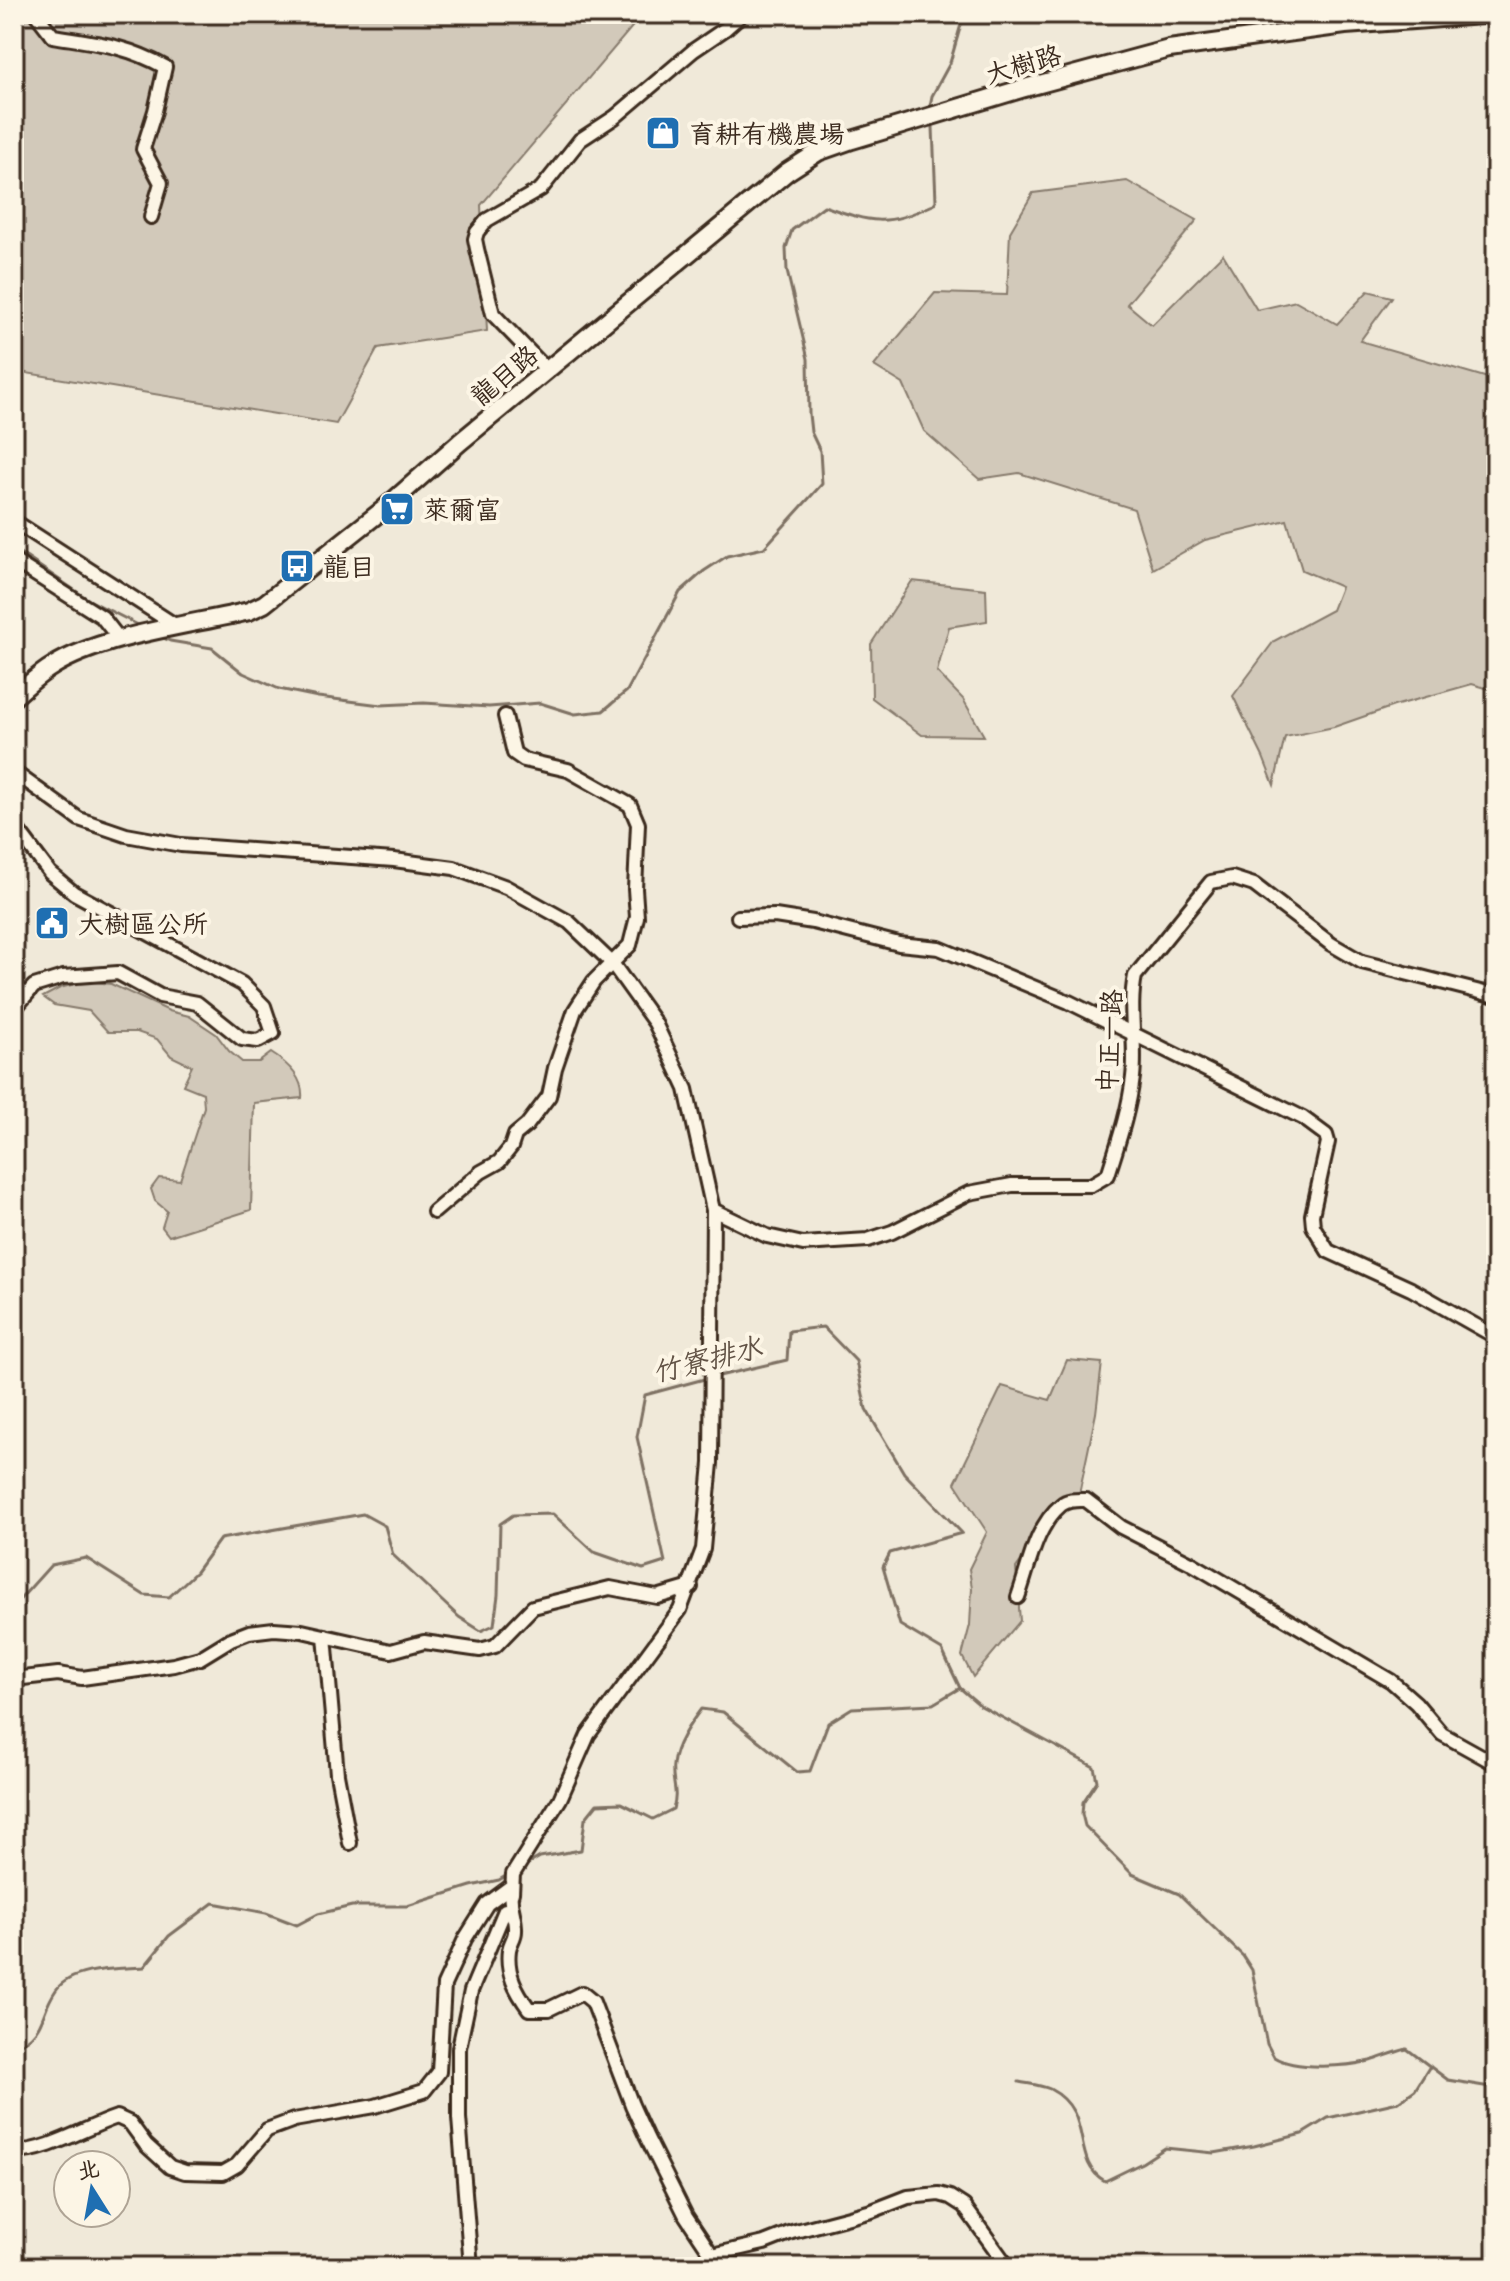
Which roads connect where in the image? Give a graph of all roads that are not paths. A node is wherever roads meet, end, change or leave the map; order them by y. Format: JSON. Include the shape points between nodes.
{"nodes":[{"id":1,"x":36,"y":14,"type":"edge"},
{"id":2,"x":742,"y":14,"type":"edge"},
{"id":3,"x":1496,"y":14,"type":"edge"},
{"id":4,"x":1476,"y":15,"type":"edge"},
{"id":5,"x":852,"y":140,"type":"joint"},
{"id":6,"x":151,"y":217,"type":"dead end"},
{"id":7,"x":547,"y":370,"type":"junction"},
{"id":8,"x":14,"y":521,"type":"edge"},
{"id":9,"x":14,"y":561,"type":"edge"},
{"id":10,"x":178,"y":627,"type":"junction"},
{"id":11,"x":124,"y":638,"type":"junction"},
{"id":12,"x":14,"y":697,"type":"edge"},
{"id":13,"x":505,"y":716,"type":"dead end"},
{"id":14,"x":14,"y":772,"type":"edge"},
{"id":15,"x":14,"y":825,"type":"edge"},
{"id":16,"x":738,"y":917,"type":"dead end"},
{"id":17,"x":612,"y":963,"type":"junction"},
{"id":18,"x":1496,"y":996,"type":"edge"},
{"id":19,"x":14,"y":1009,"type":"edge"},
{"id":20,"x":1133,"y":1035,"type":"junction"},
{"id":21,"x":713,"y":1210,"type":"junction"},
{"id":22,"x":434,"y":1212,"type":"dead end"},
{"id":23,"x":1496,"y":1337,"type":"edge"},
{"id":24,"x":691,"y":1587,"type":"junction"},
{"id":25,"x":1018,"y":1597,"type":"dead end"},
{"id":26,"x":325,"y":1636,"type":"junction"},
{"id":27,"x":14,"y":1679,"type":"edge"},
{"id":28,"x":1496,"y":1764,"type":"edge"},
{"id":29,"x":350,"y":1843,"type":"dead end"},
{"id":30,"x":513,"y":1884,"type":"junction"},
{"id":31,"x":505,"y":1910,"type":"dead end"},
{"id":32,"x":14,"y":2152,"type":"edge"},
{"id":33,"x":471,"y":2267,"type":"edge"},
{"id":34,"x":1008,"y":2267,"type":"edge"}],
"edges":[{"from":1,"to":6,"type":"street","via":[[53,36],[119,46],[165,67],[143,149],[161,183]]},
{"from":2,"to":7,"type":"street","via":[[580,140],[541,189],[487,220],[477,232],[493,314]]},
{"from":3,"to":4,"type":"street","name":"大樹路"},
{"from":4,"to":5,"type":"street","name":"大樹路","via":[[1345,25],[1169,49]]},
{"from":5,"to":7,"type":"street","name":"龍目路","via":[[818,152],[787,172]]},
{"from":7,"to":10,"type":"street","name":"龍目路","via":[[264,604]]},
{"from":8,"to":10,"type":"street"},
{"from":9,"to":11,"type":"street","via":[[102,617]]},
{"from":10,"to":11,"type":"street","name":"龍目路"},
{"from":11,"to":12,"type":"street","via":[[52,666]]},
{"from":13,"to":17,"type":"street","via":[[514,753],[568,770],[630,805],[637,816],[637,917],[630,945]]},
{"from":14,"to":17,"type":"street","via":[[79,819],[126,835],[181,845],[454,868],[506,887],[569,922]]},
{"from":15,"to":19,"type":"street","via":[[50,873],[74,893],[242,984],[264,1006],[273,1033],[258,1041],[242,1039],[197,1003],[160,996],[118,973],[63,977],[34,986]]},
{"from":16,"to":20,"type":"street","via":[[775,916],[939,948]]},
{"from":17,"to":21,"type":"street","via":[[655,1023],[686,1089]]},
{"from":17,"to":22,"type":"street","via":[[575,1010],[549,1096],[499,1162]]},
{"from":18,"to":20,"type":"street","name":"中正一路","via":[[1362,962],[1254,885],[1232,878],[1211,882],[1135,976]]},
{"from":20,"to":21,"type":"street","name":"中正一路","via":[[1128,1109],[1108,1175],[1091,1185],[1012,1185],[969,1193],[868,1240],[803,1244],[767,1236]]},
{"from":20,"to":23,"type":"street","via":[[1319,1128],[1328,1142],[1312,1215],[1328,1251]]},
{"from":21,"to":24,"type":"street","via":[[711,1463],[703,1549]]},
{"from":24,"to":26,"type":"street","via":[[657,1597],[610,1588],[533,1607],[495,1646],[480,1650],[424,1642],[391,1651]]},
{"from":24,"to":30,"type":"street","via":[[680,1610],[588,1735]]},
{"from":25,"to":28,"type":"street","via":[[1046,1525],[1061,1505],[1086,1500],[1121,1527],[1391,1681],[1442,1734]]},
{"from":26,"to":27,"type":"street","via":[[274,1629],[249,1632],[200,1658],[174,1665],[82,1678],[58,1674]]},
{"from":26,"to":29,"type":"street","via":[[337,1774]]},
{"from":30,"to":32,"type":"street","via":[[487,1904],[444,1985],[439,2072],[424,2091],[267,2130],[237,2165],[223,2173],[170,2167],[130,2123],[117,2117],[50,2146]]},
{"from":30,"to":34,"type":"street","via":[[509,1895],[515,1933],[509,1950],[515,1991],[529,2009],[549,2009],[582,1993],[593,2002],[647,2138],[712,2255],[908,2197],[939,2194],[964,2206]]},
{"from":31,"to":33,"type":"street","via":[[471,1991],[459,2048]]}]}
